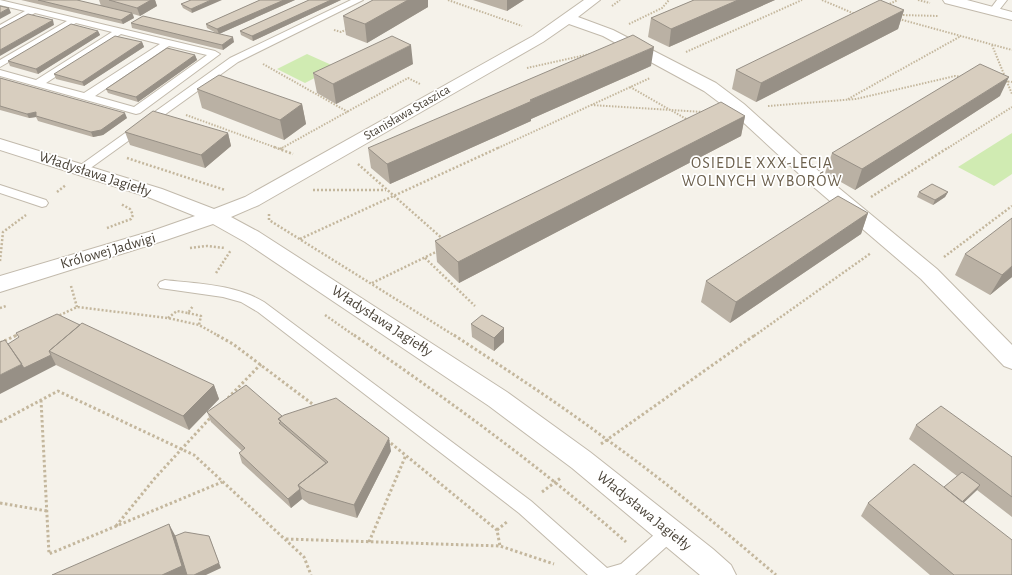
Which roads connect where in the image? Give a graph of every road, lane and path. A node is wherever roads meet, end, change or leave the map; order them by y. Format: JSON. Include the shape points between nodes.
{"nodes":[{"id":1,"x":358,"y":0,"type":"edge"},
{"id":2,"x":593,"y":0,"type":"edge"},
{"id":3,"x":620,"y":0,"type":"edge"},
{"id":4,"x":669,"y":0,"type":"edge"},
{"id":5,"x":802,"y":0,"type":"edge"},
{"id":6,"x":822,"y":0,"type":"edge"},
{"id":7,"x":898,"y":0,"type":"edge"},
{"id":8,"x":950,"y":0,"type":"edge"},
{"id":9,"x":0,"y":2,"type":"edge"},
{"id":10,"x":886,"y":6,"type":"edge"},
{"id":11,"x":998,"y":6,"type":"edge"},
{"id":12,"x":34,"y":10,"type":"junction"},
{"id":13,"x":856,"y":14,"type":"edge"},
{"id":14,"x":898,"y":15,"type":"edge"},
{"id":15,"x":942,"y":16,"type":"dead end"},
{"id":16,"x":1012,"y":16,"type":"edge"},
{"id":17,"x":568,"y":18,"type":"junction"},
{"id":18,"x":898,"y":19,"type":"edge"},
{"id":19,"x":75,"y":20,"type":"junction"},
{"id":20,"x":587,"y":25,"type":"junction"},
{"id":21,"x":525,"y":27,"type":"dead end"},
{"id":22,"x":0,"y":28,"type":"edge"},
{"id":23,"x":120,"y":31,"type":"junction"},
{"id":24,"x":518,"y":31,"type":"dead end"},
{"id":25,"x":608,"y":33,"type":"junction"},
{"id":26,"x":961,"y":36,"type":"junction"},
{"id":27,"x":167,"y":43,"type":"junction"},
{"id":28,"x":992,"y":44,"type":"junction"},
{"id":29,"x":1012,"y":50,"type":"edge"},
{"id":30,"x":215,"y":54,"type":"junction"},
{"id":31,"x":591,"y":54,"type":"edge"},
{"id":32,"x":234,"y":60,"type":"junction"},
{"id":33,"x":261,"y":63,"type":"dead end"},
{"id":34,"x":528,"y":63,"type":"dead end"},
{"id":35,"x":0,"y":64,"type":"edge"},
{"id":36,"x":669,"y":65,"type":"junction"},
{"id":37,"x":0,"y":73,"type":"edge"},
{"id":38,"x":962,"y":77,"type":"edge"},
{"id":39,"x":999,"y":80,"type":"edge"},
{"id":40,"x":1006,"y":81,"type":"junction"},
{"id":41,"x":1012,"y":82,"type":"edge"},
{"id":42,"x":37,"y":84,"type":"junction"},
{"id":43,"x":630,"y":87,"type":"junction"},
{"id":44,"x":414,"y":88,"type":"dead end"},
{"id":45,"x":1012,"y":94,"type":"edge"},
{"id":46,"x":86,"y":97,"type":"junction"},
{"id":47,"x":847,"y":100,"type":"junction"},
{"id":48,"x":590,"y":105,"type":"junction"},
{"id":49,"x":1012,"y":107,"type":"edge"},
{"id":50,"x":738,"y":108,"type":"junction"},
{"id":51,"x":670,"y":110,"type":"junction"},
{"id":52,"x":136,"y":111,"type":"junction"},
{"id":53,"x":348,"y":112,"type":"junction"},
{"id":54,"x":707,"y":112,"type":"edge"},
{"id":55,"x":184,"y":114,"type":"dead end"},
{"id":56,"x":154,"y":116,"type":"junction"},
{"id":57,"x":694,"y":123,"type":"edge"},
{"id":58,"x":0,"y":144,"type":"edge"},
{"id":59,"x":280,"y":149,"type":"junction"},
{"id":60,"x":106,"y":151,"type":"junction"},
{"id":61,"x":295,"y":155,"type":"dead end"},
{"id":62,"x":362,"y":158,"type":"dead end"},
{"id":63,"x":73,"y":181,"type":"junction"},
{"id":64,"x":58,"y":183,"type":"dead end"},
{"id":65,"x":0,"y":188,"type":"edge"},
{"id":66,"x":306,"y":190,"type":"dead end"},
{"id":67,"x":387,"y":190,"type":"junction"},
{"id":68,"x":394,"y":195,"type":"junction"},
{"id":69,"x":252,"y":201,"type":"junction"},
{"id":70,"x":115,"y":202,"type":"dead end"},
{"id":71,"x":42,"y":203,"type":"junction"},
{"id":72,"x":1012,"y":206,"type":"edge"},
{"id":73,"x":852,"y":209,"type":"junction"},
{"id":74,"x":215,"y":217,"type":"junction"},
{"id":75,"x":102,"y":230,"type":"dead end"},
{"id":76,"x":300,"y":239,"type":"junction"},
{"id":77,"x":445,"y":240,"type":"edge"},
{"id":78,"x":889,"y":240,"type":"junction"},
{"id":79,"x":444,"y":248,"type":"edge"},
{"id":80,"x":425,"y":258,"type":"junction"},
{"id":81,"x":7,"y":260,"type":"dead end"},
{"id":82,"x":938,"y":260,"type":"dead end"},
{"id":83,"x":0,"y":261,"type":"edge"},
{"id":84,"x":0,"y":284,"type":"edge"},
{"id":85,"x":372,"y":284,"type":"junction"},
{"id":86,"x":165,"y":285,"type":"dead end"},
{"id":87,"x":71,"y":286,"type":"dead end"},
{"id":88,"x":475,"y":306,"type":"dead end"},
{"id":89,"x":76,"y":307,"type":"junction"},
{"id":90,"x":188,"y":313,"type":"dead end"},
{"id":91,"x":49,"y":320,"type":"edge"},
{"id":92,"x":199,"y":325,"type":"junction"},
{"id":93,"x":21,"y":333,"type":"edge"},
{"id":94,"x":0,"y":343,"type":"edge"},
{"id":95,"x":1012,"y":360,"type":"edge"},
{"id":96,"x":261,"y":364,"type":"junction"},
{"id":97,"x":41,"y":400,"type":"junction"},
{"id":98,"x":223,"y":404,"type":"edge"},
{"id":99,"x":316,"y":406,"type":"edge"},
{"id":100,"x":213,"y":415,"type":"edge"},
{"id":101,"x":0,"y":422,"type":"edge"},
{"id":102,"x":382,"y":436,"type":"edge"},
{"id":103,"x":607,"y":439,"type":"junction"},
{"id":104,"x":180,"y":449,"type":"junction"},
{"id":105,"x":406,"y":455,"type":"junction"},
{"id":106,"x":581,"y":460,"type":"junction"},
{"id":107,"x":222,"y":482,"type":"junction"},
{"id":108,"x":0,"y":503,"type":"edge"},
{"id":109,"x":525,"y":507,"type":"junction"},
{"id":110,"x":47,"y":510,"type":"junction"},
{"id":111,"x":115,"y":527,"type":"junction"},
{"id":112,"x":497,"y":530,"type":"junction"},
{"id":113,"x":670,"y":532,"type":"junction"},
{"id":114,"x":285,"y":539,"type":"junction"},
{"id":115,"x":369,"y":542,"type":"junction"},
{"id":116,"x":500,"y":546,"type":"junction"},
{"id":117,"x":554,"y":564,"type":"dead end"},
{"id":118,"x":310,"y":575,"type":"edge"},
{"id":119,"x":602,"y":575,"type":"edge"},
{"id":120,"x":611,"y":575,"type":"edge"},
{"id":121,"x":721,"y":575,"type":"edge"},
{"id":122,"x":776,"y":575,"type":"edge"}],
"edges":[{"from":1,"to":32,"type":"lane"},
{"from":2,"to":17,"type":"street","name":"Stanisława Staszica"},
{"from":3,"to":20,"type":"path"},
{"from":4,"to":25,"type":"path","via":[[662,8]]},
{"from":5,"to":36,"type":"path"},
{"from":6,"to":13,"type":"path"},
{"from":7,"to":10,"type":"path"},
{"from":8,"to":11,"type":"street"},
{"from":9,"to":12,"type":"lane"},
{"from":11,"to":16,"type":"street"},
{"from":12,"to":19,"type":"lane"},
{"from":12,"to":22,"type":"lane"},
{"from":14,"to":15,"type":"path"},
{"from":17,"to":20,"type":"street"},
{"from":17,"to":69,"type":"street","name":"Stanisława Staszica","via":[[538,39]]},
{"from":18,"to":26,"type":"path"},
{"from":19,"to":23,"type":"lane"},
{"from":19,"to":35,"type":"lane"},
{"from":20,"to":25,"type":"street"},
{"from":21,"to":24,"type":"path"},
{"from":23,"to":27,"type":"lane"},
{"from":23,"to":42,"type":"lane"},
{"from":25,"to":36,"type":"street"},
{"from":26,"to":28,"type":"path"},
{"from":26,"to":47,"type":"path"},
{"from":27,"to":30,"type":"lane"},
{"from":27,"to":46,"type":"lane"},
{"from":28,"to":29,"type":"path"},
{"from":28,"to":40,"type":"path"},
{"from":30,"to":32,"type":"lane"},
{"from":30,"to":52,"type":"lane"},
{"from":31,"to":34,"type":"path","via":[[522,68]]},
{"from":32,"to":56,"type":"lane"},
{"from":33,"to":53,"type":"path"},
{"from":36,"to":43,"type":"path"},
{"from":36,"to":50,"type":"street","via":[[710,87]]},
{"from":37,"to":42,"type":"lane"},
{"from":38,"to":47,"type":"path","via":[[955,76]]},
{"from":39,"to":40,"type":"path"},
{"from":40,"to":41,"type":"path"},
{"from":40,"to":45,"type":"path"},
{"from":42,"to":46,"type":"lane"},
{"from":43,"to":48,"type":"path"},
{"from":43,"to":51,"type":"path"},
{"from":44,"to":53,"type":"path","via":[[420,84],[408,78]]},
{"from":46,"to":52,"type":"lane"},
{"from":47,"to":50,"type":"path"},
{"from":48,"to":51,"type":"path"},
{"from":48,"to":68,"type":"path"},
{"from":49,"to":73,"type":"path"},
{"from":50,"to":73,"type":"street"},
{"from":51,"to":54,"type":"path"},
{"from":51,"to":57,"type":"path"},
{"from":52,"to":56,"type":"lane"},
{"from":53,"to":59,"type":"path"},
{"from":55,"to":59,"type":"path"},
{"from":56,"to":60,"type":"lane"},
{"from":58,"to":63,"type":"street","name":"Władysława Jagiełły"},
{"from":59,"to":61,"type":"path"},
{"from":60,"to":63,"type":"lane"},
{"from":60,"to":69,"type":"path"},
{"from":62,"to":67,"type":"path","via":[[356,162]]},
{"from":63,"to":64,"type":"path"},
{"from":63,"to":71,"type":"path"},
{"from":63,"to":74,"type":"street","name":"Władysława Jagiełły","via":[[155,193]]},
{"from":65,"to":71,"type":"lane"},
{"from":66,"to":67,"type":"path"},
{"from":67,"to":68,"type":"path"},
{"from":68,"to":76,"type":"path"},
{"from":68,"to":77,"type":"path"},
{"from":69,"to":74,"type":"street","name":"Stanisława Staszica"},
{"from":69,"to":76,"type":"path","via":[[269,212],[270,220]]},
{"from":70,"to":75,"type":"path","via":[[130,209],[133,215],[131,219]]},
{"from":71,"to":83,"type":"path","via":[[3,232]]},
{"from":72,"to":82,"type":"path"},
{"from":73,"to":78,"type":"street"},
{"from":74,"to":84,"type":"street","name":"Królowej Jadwigi"},
{"from":74,"to":106,"type":"street","name":"Władysława Jagiełły","via":[[252,237],[420,347],[498,399]]},
{"from":76,"to":85,"type":"path"},
{"from":78,"to":95,"type":"street","via":[[929,274]]},
{"from":78,"to":103,"type":"path"},
{"from":79,"to":80,"type":"path"},
{"from":80,"to":85,"type":"path"},
{"from":80,"to":88,"type":"path"},
{"from":81,"to":83,"type":"path"},
{"from":85,"to":103,"type":"path","via":[[503,367]]},
{"from":86,"to":109,"type":"lane","via":[[224,292],[258,305]]},
{"from":87,"to":89,"type":"path"},
{"from":89,"to":91,"type":"path"},
{"from":89,"to":92,"type":"path","via":[[168,318]]},
{"from":90,"to":92,"type":"path","via":[[201,316]]},
{"from":92,"to":96,"type":"path","via":[[233,344]]},
{"from":93,"to":94,"type":"path"},
{"from":96,"to":98,"type":"path"},
{"from":96,"to":99,"type":"path"},
{"from":97,"to":101,"type":"path"},
{"from":97,"to":104,"type":"path","via":[[58,391]]},
{"from":97,"to":110,"type":"path"},
{"from":100,"to":104,"type":"path"},
{"from":102,"to":105,"type":"path"},
{"from":103,"to":106,"type":"path"},
{"from":103,"to":122,"type":"path"},
{"from":104,"to":107,"type":"path","via":[[194,455]]},
{"from":104,"to":111,"type":"path"},
{"from":105,"to":112,"type":"path"},
{"from":105,"to":115,"type":"path"},
{"from":106,"to":109,"type":"path"},
{"from":106,"to":113,"type":"street","name":"Władysława Jagiełły"},
{"from":107,"to":111,"type":"path"},
{"from":107,"to":114,"type":"path"},
{"from":108,"to":110,"type":"path"},
{"from":109,"to":112,"type":"path"},
{"from":109,"to":119,"type":"lane"},
{"from":110,"to":111,"type":"path","via":[[49,554]]},
{"from":112,"to":116,"type":"path"},
{"from":113,"to":120,"type":"lane","via":[[626,571]]},
{"from":113,"to":121,"type":"street","name":"Władysława Jagiełły"},
{"from":114,"to":115,"type":"path"},
{"from":114,"to":118,"type":"path","via":[[304,557]]},
{"from":115,"to":116,"type":"path"},
{"from":116,"to":117,"type":"path"}]}
